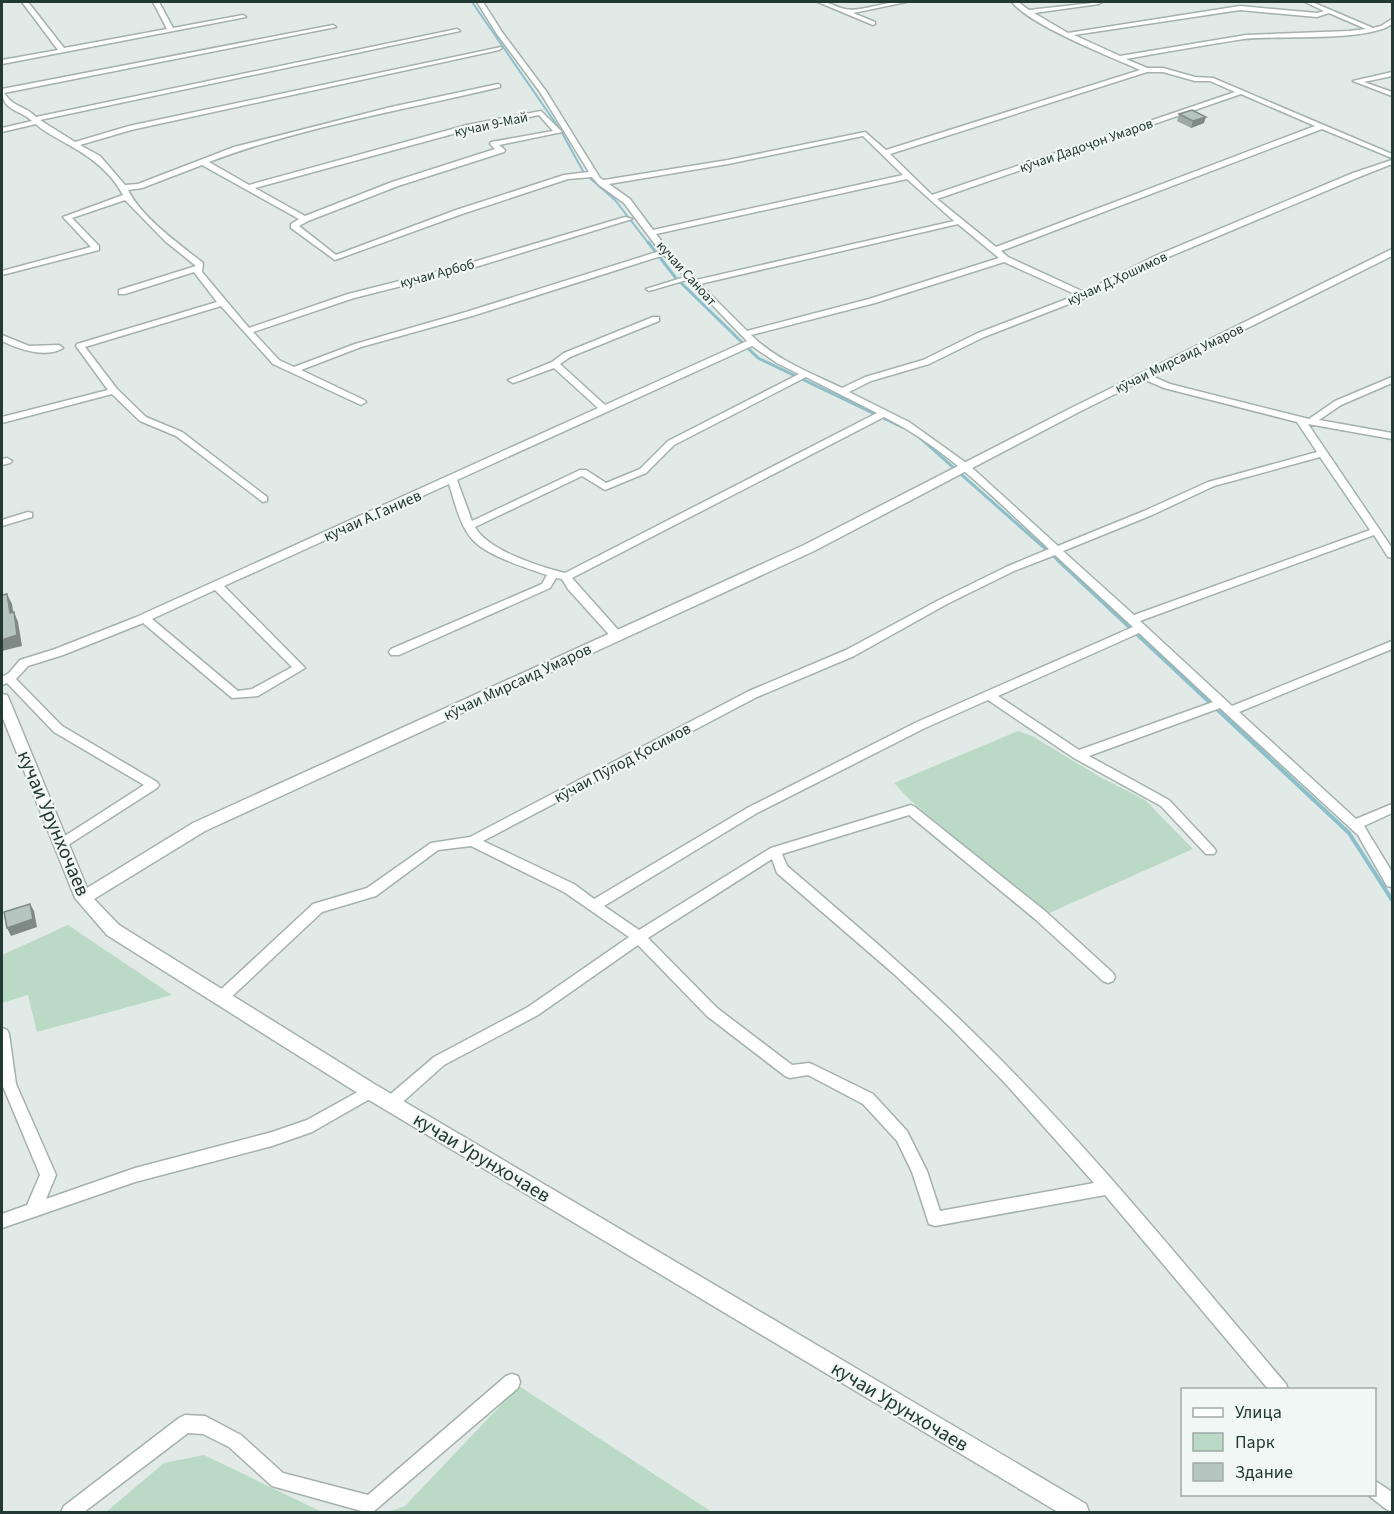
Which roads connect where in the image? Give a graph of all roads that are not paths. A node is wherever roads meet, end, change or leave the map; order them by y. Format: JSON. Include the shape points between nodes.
{"nodes":[{"id":1,"x":25,"y":2,"type":"edge"},
{"id":2,"x":156,"y":2,"type":"edge"},
{"id":3,"x":480,"y":2,"type":"edge"},
{"id":4,"x":821,"y":2,"type":"edge"},
{"id":5,"x":903,"y":2,"type":"edge"},
{"id":6,"x":1015,"y":2,"type":"edge"},
{"id":7,"x":1099,"y":2,"type":"edge"},
{"id":8,"x":1308,"y":2,"type":"edge"},
{"id":9,"x":1330,"y":11,"type":"junction"},
{"id":10,"x":846,"y":12,"type":"junction"},
{"id":11,"x":1028,"y":12,"type":"junction"},
{"id":12,"x":243,"y":17,"type":"dead end"},
{"id":13,"x":1392,"y":21,"type":"edge"},
{"id":14,"x":873,"y":23,"type":"dead end"},
{"id":15,"x":333,"y":27,"type":"dead end"},
{"id":16,"x":1374,"y":29,"type":"junction"},
{"id":17,"x":171,"y":30,"type":"junction"},
{"id":18,"x":457,"y":31,"type":"dead end"},
{"id":19,"x":1069,"y":35,"type":"junction"},
{"id":20,"x":499,"y":48,"type":"dead end"},
{"id":21,"x":62,"y":50,"type":"junction"},
{"id":22,"x":1123,"y":57,"type":"junction"},
{"id":23,"x":2,"y":62,"type":"edge"},
{"id":24,"x":1146,"y":69,"type":"junction"},
{"id":25,"x":1392,"y":74,"type":"edge"},
{"id":26,"x":498,"y":86,"type":"dead end"},
{"id":27,"x":2,"y":92,"type":"edge"},
{"id":28,"x":1241,"y":92,"type":"junction"},
{"id":29,"x":1392,"y":94,"type":"edge"},
{"id":30,"x":36,"y":120,"type":"junction"},
{"id":31,"x":1322,"y":126,"type":"junction"},
{"id":32,"x":2,"y":130,"type":"edge"},
{"id":33,"x":72,"y":145,"type":"junction"},
{"id":34,"x":885,"y":153,"type":"junction"},
{"id":35,"x":1392,"y":156,"type":"edge"},
{"id":36,"x":203,"y":162,"type":"junction"},
{"id":37,"x":1392,"y":162,"type":"edge"},
{"id":38,"x":589,"y":175,"type":"junction"},
{"id":39,"x":908,"y":176,"type":"junction"},
{"id":40,"x":602,"y":183,"type":"junction"},
{"id":41,"x":249,"y":187,"type":"junction"},
{"id":42,"x":126,"y":192,"type":"junction"},
{"id":43,"x":931,"y":198,"type":"junction"},
{"id":44,"x":305,"y":219,"type":"junction"},
{"id":45,"x":628,"y":219,"type":"dead end"},
{"id":46,"x":958,"y":222,"type":"junction"},
{"id":47,"x":651,"y":233,"type":"junction"},
{"id":48,"x":994,"y":251,"type":"junction"},
{"id":49,"x":1392,"y":252,"type":"edge"},
{"id":50,"x":660,"y":254,"type":"junction"},
{"id":51,"x":1005,"y":260,"type":"junction"},
{"id":52,"x":199,"y":268,"type":"junction"},
{"id":53,"x":2,"y":273,"type":"edge"},
{"id":54,"x":685,"y":281,"type":"junction"},
{"id":55,"x":649,"y":289,"type":"dead end"},
{"id":56,"x":122,"y":292,"type":"dead end"},
{"id":57,"x":1084,"y":295,"type":"junction"},
{"id":58,"x":223,"y":303,"type":"junction"},
{"id":59,"x":656,"y":319,"type":"dead end"},
{"id":60,"x":248,"y":331,"type":"junction"},
{"id":61,"x":2,"y":338,"type":"edge"},
{"id":62,"x":747,"y":342,"type":"junction"},
{"id":63,"x":59,"y":348,"type":"dead end"},
{"id":64,"x":555,"y":364,"type":"junction"},
{"id":65,"x":294,"y":370,"type":"junction"},
{"id":66,"x":800,"y":376,"type":"junction"},
{"id":67,"x":1144,"y":376,"type":"junction"},
{"id":68,"x":513,"y":380,"type":"dead end"},
{"id":69,"x":1392,"y":380,"type":"edge"},
{"id":70,"x":114,"y":391,"type":"junction"},
{"id":71,"x":841,"y":392,"type":"junction"},
{"id":72,"x":361,"y":402,"type":"dead end"},
{"id":73,"x":604,"y":409,"type":"junction"},
{"id":74,"x":881,"y":415,"type":"junction"},
{"id":75,"x":2,"y":420,"type":"edge"},
{"id":76,"x":1305,"y":421,"type":"junction"},
{"id":77,"x":1392,"y":436,"type":"edge"},
{"id":78,"x":1324,"y":453,"type":"junction"},
{"id":79,"x":961,"y":469,"type":"junction"},
{"id":80,"x":452,"y":479,"type":"junction"},
{"id":81,"x":263,"y":499,"type":"dead end"},
{"id":82,"x":28,"y":515,"type":"dead end"},
{"id":83,"x":2,"y":523,"type":"edge"},
{"id":84,"x":469,"y":526,"type":"junction"},
{"id":85,"x":1376,"y":531,"type":"junction"},
{"id":86,"x":1052,"y":551,"type":"junction"},
{"id":87,"x":1392,"y":555,"type":"edge"},
{"id":88,"x":552,"y":575,"type":"junction"},
{"id":89,"x":566,"y":577,"type":"junction"},
{"id":90,"x":216,"y":585,"type":"junction"},
{"id":91,"x":144,"y":618,"type":"junction"},
{"id":92,"x":1136,"y":627,"type":"junction"},
{"id":93,"x":617,"y":636,"type":"junction"},
{"id":94,"x":1392,"y":645,"type":"edge"},
{"id":95,"x":395,"y":652,"type":"dead end"},
{"id":96,"x":5,"y":680,"type":"edge"},
{"id":97,"x":988,"y":695,"type":"junction"},
{"id":98,"x":2,"y":699,"type":"edge"},
{"id":99,"x":1226,"y":707,"type":"junction"},
{"id":100,"x":1078,"y":755,"type":"junction"},
{"id":101,"x":1392,"y":808,"type":"edge"},
{"id":102,"x":1354,"y":825,"type":"junction"},
{"id":103,"x":472,"y":841,"type":"junction"},
{"id":104,"x":61,"y":844,"type":"junction"},
{"id":105,"x":775,"y":851,"type":"junction"},
{"id":106,"x":1210,"y":851,"type":"dead end"},
{"id":107,"x":1392,"y":882,"type":"edge"},
{"id":108,"x":83,"y":898,"type":"junction"},
{"id":109,"x":593,"y":906,"type":"junction"},
{"id":110,"x":639,"y":937,"type":"junction"},
{"id":111,"x":1108,"y":977,"type":"dead end"},
{"id":112,"x":221,"y":998,"type":"junction"},
{"id":113,"x":2,"y":1034,"type":"edge"},
{"id":114,"x":370,"y":1091,"type":"junction"},
{"id":115,"x":391,"y":1103,"type":"junction"},
{"id":116,"x":1107,"y":1188,"type":"junction"},
{"id":117,"x":33,"y":1210,"type":"junction"},
{"id":118,"x":2,"y":1221,"type":"edge"},
{"id":119,"x":512,"y":1382,"type":"dead end"},
{"id":120,"x":1279,"y":1388,"type":"edge"},
{"id":121,"x":1376,"y":1491,"type":"edge"},
{"id":122,"x":1392,"y":1503,"type":"edge"},
{"id":123,"x":70,"y":1512,"type":"edge"},
{"id":124,"x":1078,"y":1512,"type":"edge"}],
"edges":[{"from":1,"to":21,"type":"street"},
{"from":2,"to":17,"type":"street"},
{"from":3,"to":38,"type":"street","name":"кучаи Саноат","via":[[543,91]]},
{"from":4,"to":10,"type":"street"},
{"from":5,"to":10,"type":"street"},
{"from":6,"to":11,"type":"street"},
{"from":7,"to":11,"type":"street"},
{"from":8,"to":9,"type":"street"},
{"from":9,"to":16,"type":"street"},
{"from":9,"to":19,"type":"street","via":[[1317,15],[1240,8]]},
{"from":10,"to":14,"type":"street"},
{"from":11,"to":19,"type":"street"},
{"from":12,"to":17,"type":"street"},
{"from":13,"to":16,"type":"street"},
{"from":15,"to":27,"type":"street"},
{"from":16,"to":22,"type":"street","via":[[1246,38]]},
{"from":17,"to":21,"type":"street"},
{"from":18,"to":30,"type":"street"},
{"from":19,"to":22,"type":"street"},
{"from":20,"to":33,"type":"street","via":[[140,126]]},
{"from":21,"to":23,"type":"street"},
{"from":22,"to":24,"type":"street"},
{"from":24,"to":28,"type":"street","via":[[1211,79]]},
{"from":24,"to":34,"type":"street"},
{"from":25,"to":29,"type":"street","via":[[1356,81]]},
{"from":26,"to":36,"type":"street","via":[[391,108],[237,148]]},
{"from":27,"to":30,"type":"street","via":[[8,104]]},
{"from":28,"to":31,"type":"street"},
{"from":28,"to":43,"type":"street","name":"кӯчаи Дадоҷон Умаров"},
{"from":30,"to":32,"type":"street"},
{"from":30,"to":33,"type":"street"},
{"from":31,"to":35,"type":"street"},
{"from":31,"to":48,"type":"street"},
{"from":33,"to":42,"type":"street","via":[[97,158]]},
{"from":34,"to":39,"type":"street"},
{"from":34,"to":40,"type":"street","via":[[865,134]]},
{"from":36,"to":41,"type":"street"},
{"from":36,"to":42,"type":"street"},
{"from":37,"to":57,"type":"street","name":"кӯчаи Д.Ҳошимов","via":[[1156,259]]},
{"from":38,"to":40,"type":"street","name":"кучаи Саноат"},
{"from":38,"to":44,"type":"street","via":[[567,177],[459,212],[335,258],[294,226]]},
{"from":39,"to":43,"type":"street"},
{"from":39,"to":47,"type":"street"},
{"from":40,"to":47,"type":"street","name":"кучаи Саноат","via":[[627,201]]},
{"from":41,"to":44,"type":"street"},
{"from":41,"to":44,"type":"street","name":"кучаи 9-Май","via":[[470,127],[541,113],[558,132],[494,144],[501,150],[395,184]]},
{"from":42,"to":52,"type":"street","via":[[130,202]]},
{"from":42,"to":53,"type":"street","via":[[67,217],[96,248]]},
{"from":43,"to":46,"type":"street"},
{"from":45,"to":60,"type":"street","name":"кучаи Арбоб","via":[[351,296]]},
{"from":46,"to":48,"type":"street"},
{"from":46,"to":54,"type":"street"},
{"from":47,"to":50,"type":"street","name":"кучаи Саноат"},
{"from":48,"to":51,"type":"street"},
{"from":49,"to":67,"type":"street","name":"кӯчаи Мирсаид Умаров"},
{"from":50,"to":54,"type":"street","name":"кучаи Саноат"},
{"from":50,"to":65,"type":"street","via":[[320,358]]},
{"from":51,"to":57,"type":"street"},
{"from":51,"to":62,"type":"street"},
{"from":52,"to":56,"type":"street"},
{"from":52,"to":58,"type":"street","via":[[198,272]]},
{"from":54,"to":55,"type":"street"},
{"from":54,"to":62,"type":"street","name":"кучаи Саноат"},
{"from":57,"to":71,"type":"street","name":"кӯчаи Д.Ҳошимов","via":[[981,335],[926,362],[868,379]]},
{"from":58,"to":60,"type":"street"},
{"from":58,"to":70,"type":"street","via":[[80,346]]},
{"from":59,"to":64,"type":"street","via":[[567,355]]},
{"from":60,"to":65,"type":"street","via":[[276,362]]},
{"from":61,"to":63,"type":"street","via":[[20,348]]},
{"from":62,"to":66,"type":"street","name":"кучаи Саноат"},
{"from":62,"to":73,"type":"street","name":"кучаи А.Ганиев"},
{"from":64,"to":68,"type":"street"},
{"from":64,"to":73,"type":"street"},
{"from":65,"to":72,"type":"street"},
{"from":66,"to":71,"type":"street","name":"кучаи Саноат"},
{"from":66,"to":84,"type":"street","via":[[671,443],[643,471],[605,487],[584,472]]},
{"from":67,"to":76,"type":"street","via":[[1167,386]]},
{"from":67,"to":79,"type":"street","name":"кӯчаи Мирсаид Умаров"},
{"from":69,"to":76,"type":"street"},
{"from":70,"to":75,"type":"street"},
{"from":70,"to":81,"type":"street","via":[[142,419],[178,434]]},
{"from":71,"to":74,"type":"street","name":"кучаи Саноат"},
{"from":73,"to":80,"type":"street","name":"кучаи А.Ганиев"},
{"from":74,"to":79,"type":"street","name":"кучаи Саноат","via":[[906,424]]},
{"from":74,"to":89,"type":"street"},
{"from":76,"to":77,"type":"street"},
{"from":76,"to":78,"type":"street"},
{"from":78,"to":85,"type":"street"},
{"from":78,"to":86,"type":"street","name":"кӯчаи Пӯлод Қосимов","via":[[1211,484]]},
{"from":79,"to":86,"type":"street","name":"кучаи Саноат"},
{"from":79,"to":93,"type":"street","name":"кӯчаи Мирсаид Умаров","via":[[809,548]]},
{"from":80,"to":84,"type":"street"},
{"from":80,"to":90,"type":"street","name":"кучаи А.Ганиев"},
{"from":82,"to":83,"type":"street"},
{"from":84,"to":88,"type":"street","via":[[477,540]]},
{"from":85,"to":87,"type":"street"},
{"from":85,"to":92,"type":"street"},
{"from":86,"to":92,"type":"street","name":"кучаи Саноат"},
{"from":86,"to":103,"type":"street","name":"кӯчаи Пӯлод Қосимов","via":[[943,602],[850,653],[735,703]]},
{"from":88,"to":89,"type":"street"},
{"from":88,"to":95,"type":"street","via":[[546,586]]},
{"from":89,"to":93,"type":"street"},
{"from":90,"to":91,"type":"street","name":"кучаи А.Ганиев"},
{"from":90,"to":91,"type":"street","via":[[299,669],[254,693],[236,695]]},
{"from":91,"to":96,"type":"street","name":"кучаи А.Ганиев","via":[[24,663]]},
{"from":92,"to":97,"type":"street"},
{"from":92,"to":99,"type":"street","name":"кучаи Саноат"},
{"from":93,"to":108,"type":"street","name":"кӯчаи Мирсаид Умаров","via":[[200,827]]},
{"from":94,"to":99,"type":"street"},
{"from":96,"to":104,"type":"street","via":[[58,729],[153,785]]},
{"from":97,"to":100,"type":"street"},
{"from":97,"to":109,"type":"street","via":[[753,810]]},
{"from":98,"to":104,"type":"street","name":"кучаи Урунхочаев"},
{"from":99,"to":100,"type":"street"},
{"from":99,"to":102,"type":"street","name":"кучаи Саноат"},
{"from":100,"to":106,"type":"street","via":[[1165,803]]},
{"from":101,"to":102,"type":"street"},
{"from":102,"to":107,"type":"street","name":"кучаи Саноат"},
{"from":103,"to":109,"type":"street","via":[[569,888]]},
{"from":103,"to":112,"type":"street","name":"кӯчаи Пӯлод Қосимов","via":[[435,846],[371,892],[318,908]]},
{"from":104,"to":108,"type":"street","name":"кучаи Урунхочаев"},
{"from":105,"to":110,"type":"street"},
{"from":105,"to":111,"type":"street","via":[[911,810],[1040,915]]},
{"from":105,"to":116,"type":"street","via":[[782,870],[883,956],[1008,1077]]},
{"from":108,"to":112,"type":"street","name":"кучаи Урунхочаев","via":[[113,930]]},
{"from":109,"to":110,"type":"street"},
{"from":110,"to":115,"type":"street","via":[[533,1011],[440,1061]]},
{"from":110,"to":116,"type":"street","via":[[712,1012],[790,1072],[809,1069],[868,1099],[902,1136],[935,1219]]},
{"from":112,"to":114,"type":"street","name":"кучаи Урунхочаев"},
{"from":113,"to":117,"type":"street","via":[[9,1084],[48,1175]]},
{"from":114,"to":115,"type":"street","name":"кучаи Урунхочаев"},
{"from":114,"to":117,"type":"street","via":[[312,1125],[135,1175]]},
{"from":115,"to":124,"type":"street","name":"кучаи Урунхочаев"},
{"from":116,"to":120,"type":"street"},
{"from":117,"to":118,"type":"street"},
{"from":119,"to":123,"type":"street","via":[[370,1505],[278,1480],[235,1441],[206,1425],[185,1424]]},
{"from":121,"to":122,"type":"street"}]}
